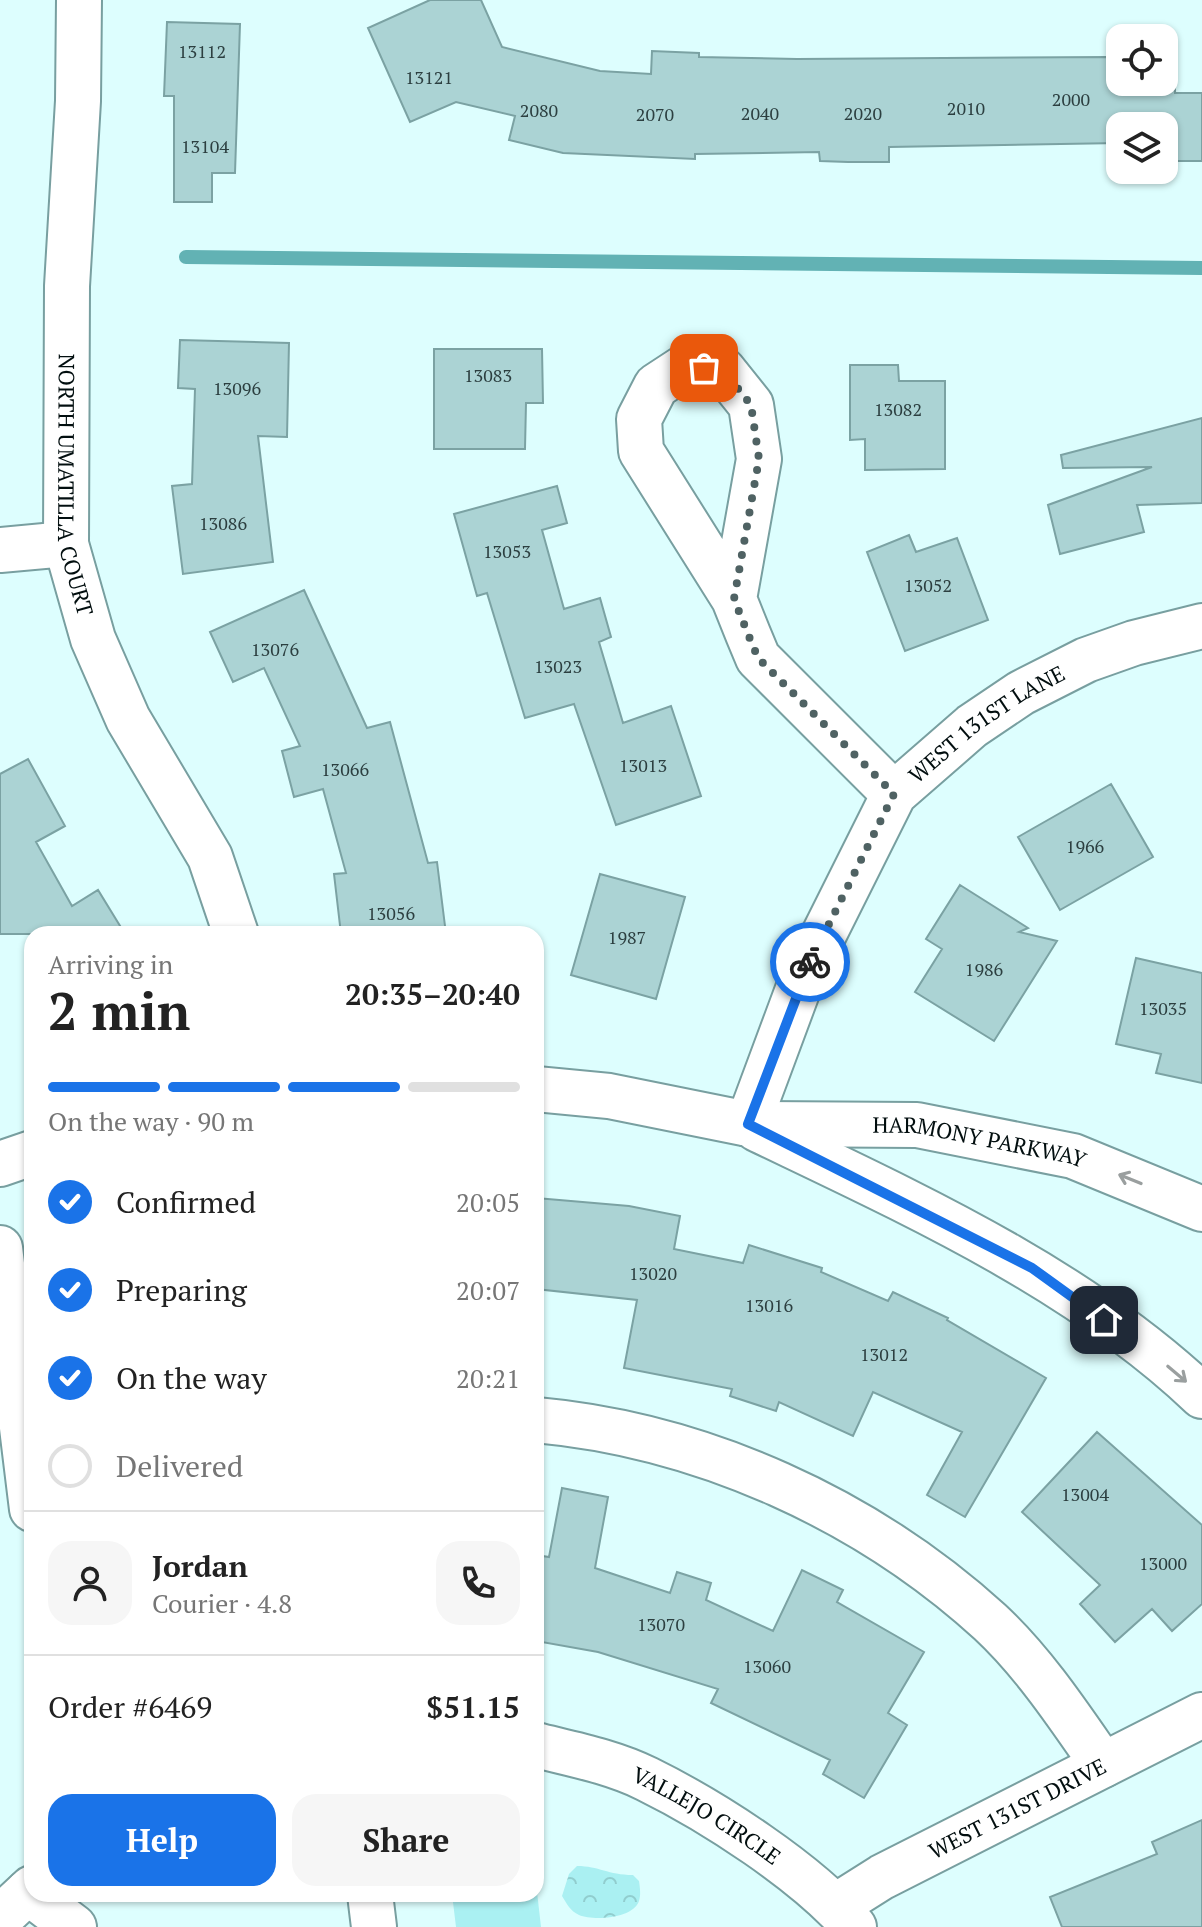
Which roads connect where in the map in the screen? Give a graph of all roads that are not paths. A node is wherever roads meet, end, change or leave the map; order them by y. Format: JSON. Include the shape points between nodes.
{"nodes":[{"id":1,"x":79,"y":0,"type":"edge"},
{"id":2,"x":66,"y":544,"type":"junction"},
{"id":3,"x":0,"y":550,"type":"edge"},
{"id":4,"x":734,"y":599,"type":"junction"},
{"id":5,"x":1202,"y":626,"type":"edge"},
{"id":6,"x":894,"y":794,"type":"junction"},
{"id":7,"x":233,"y":926,"type":"edge"},
{"id":8,"x":544,"y":1090,"type":"edge"},
{"id":9,"x":748,"y":1124,"type":"junction"},
{"id":10,"x":24,"y":1156,"type":"edge"},
{"id":11,"x":0,"y":1164,"type":"edge"},
{"id":12,"x":1202,"y":1209,"type":"edge"},
{"id":13,"x":0,"y":1248,"type":"edge"},
{"id":14,"x":1202,"y":1396,"type":"edge"},
{"id":15,"x":544,"y":1421,"type":"edge"},
{"id":16,"x":24,"y":1444,"type":"edge"},
{"id":17,"x":24,"y":1511,"type":"edge"},
{"id":18,"x":0,"y":1516,"type":"edge"},
{"id":19,"x":1202,"y":1715,"type":"edge"},
{"id":20,"x":544,"y":1747,"type":"edge"},
{"id":21,"x":1103,"y":1765,"type":"junction"},
{"id":22,"x":20,"y":1900,"type":"edge"},
{"id":23,"x":371,"y":1902,"type":"edge"},
{"id":24,"x":845,"y":1917,"type":"edge"},
{"id":25,"x":74,"y":1927,"type":"edge"},
{"id":26,"x":374,"y":1927,"type":"edge"}],
"edges":[{"from":1,"to":2,"type":"street","name":"NORTH UMATILLA COURT","via":[[67,286]]},
{"from":2,"to":3,"type":"street"},
{"from":2,"to":7,"type":"street","name":"NORTH UMATILLA COURT","via":[[93,639],[128,719],[210,857]]},
{"from":4,"to":4,"type":"street","via":[[759,459],[751,405],[723,370],[685,367],[656,386],[639,419],[641,451]]},
{"from":4,"to":6,"type":"street","via":[[758,658]]},
{"from":5,"to":6,"type":"street","name":"WEST 131ST LANE","via":[[1086,660],[1021,693],[972,726]]},
{"from":6,"to":9,"type":"street","name":"WEST 131ST LANE","via":[[803,976]]},
{"from":8,"to":9,"type":"street","name":"HARMONY PARKWAY","via":[[609,1096]]},
{"from":12,"to":9,"type":"street","name":"HARMONY PARKWAY","one_way":true,"via":[[1073,1156],[917,1125]]},
{"from":9,"to":14,"type":"street","name":"HARMONY PARKWAY","one_way":true,"via":[[1032,1268]]},
{"from":10,"to":11,"type":"street"},
{"from":13,"to":16,"type":"street"},
{"from":15,"to":21,"type":"street","via":[[600,1426],[717,1460],[828,1508],[919,1564],[991,1624],[1061,1703]]},
{"from":17,"to":18,"type":"street"},
{"from":19,"to":21,"type":"street","name":"WEST 131ST DRIVE"},
{"from":20,"to":24,"type":"street","name":"VALLEJO CIRCLE","via":[[644,1777],[711,1815]]},
{"from":21,"to":24,"type":"street","name":"WEST 131ST DRIVE","via":[[882,1877]]},
{"from":22,"to":25,"type":"street"},
{"from":23,"to":26,"type":"street"}]}
